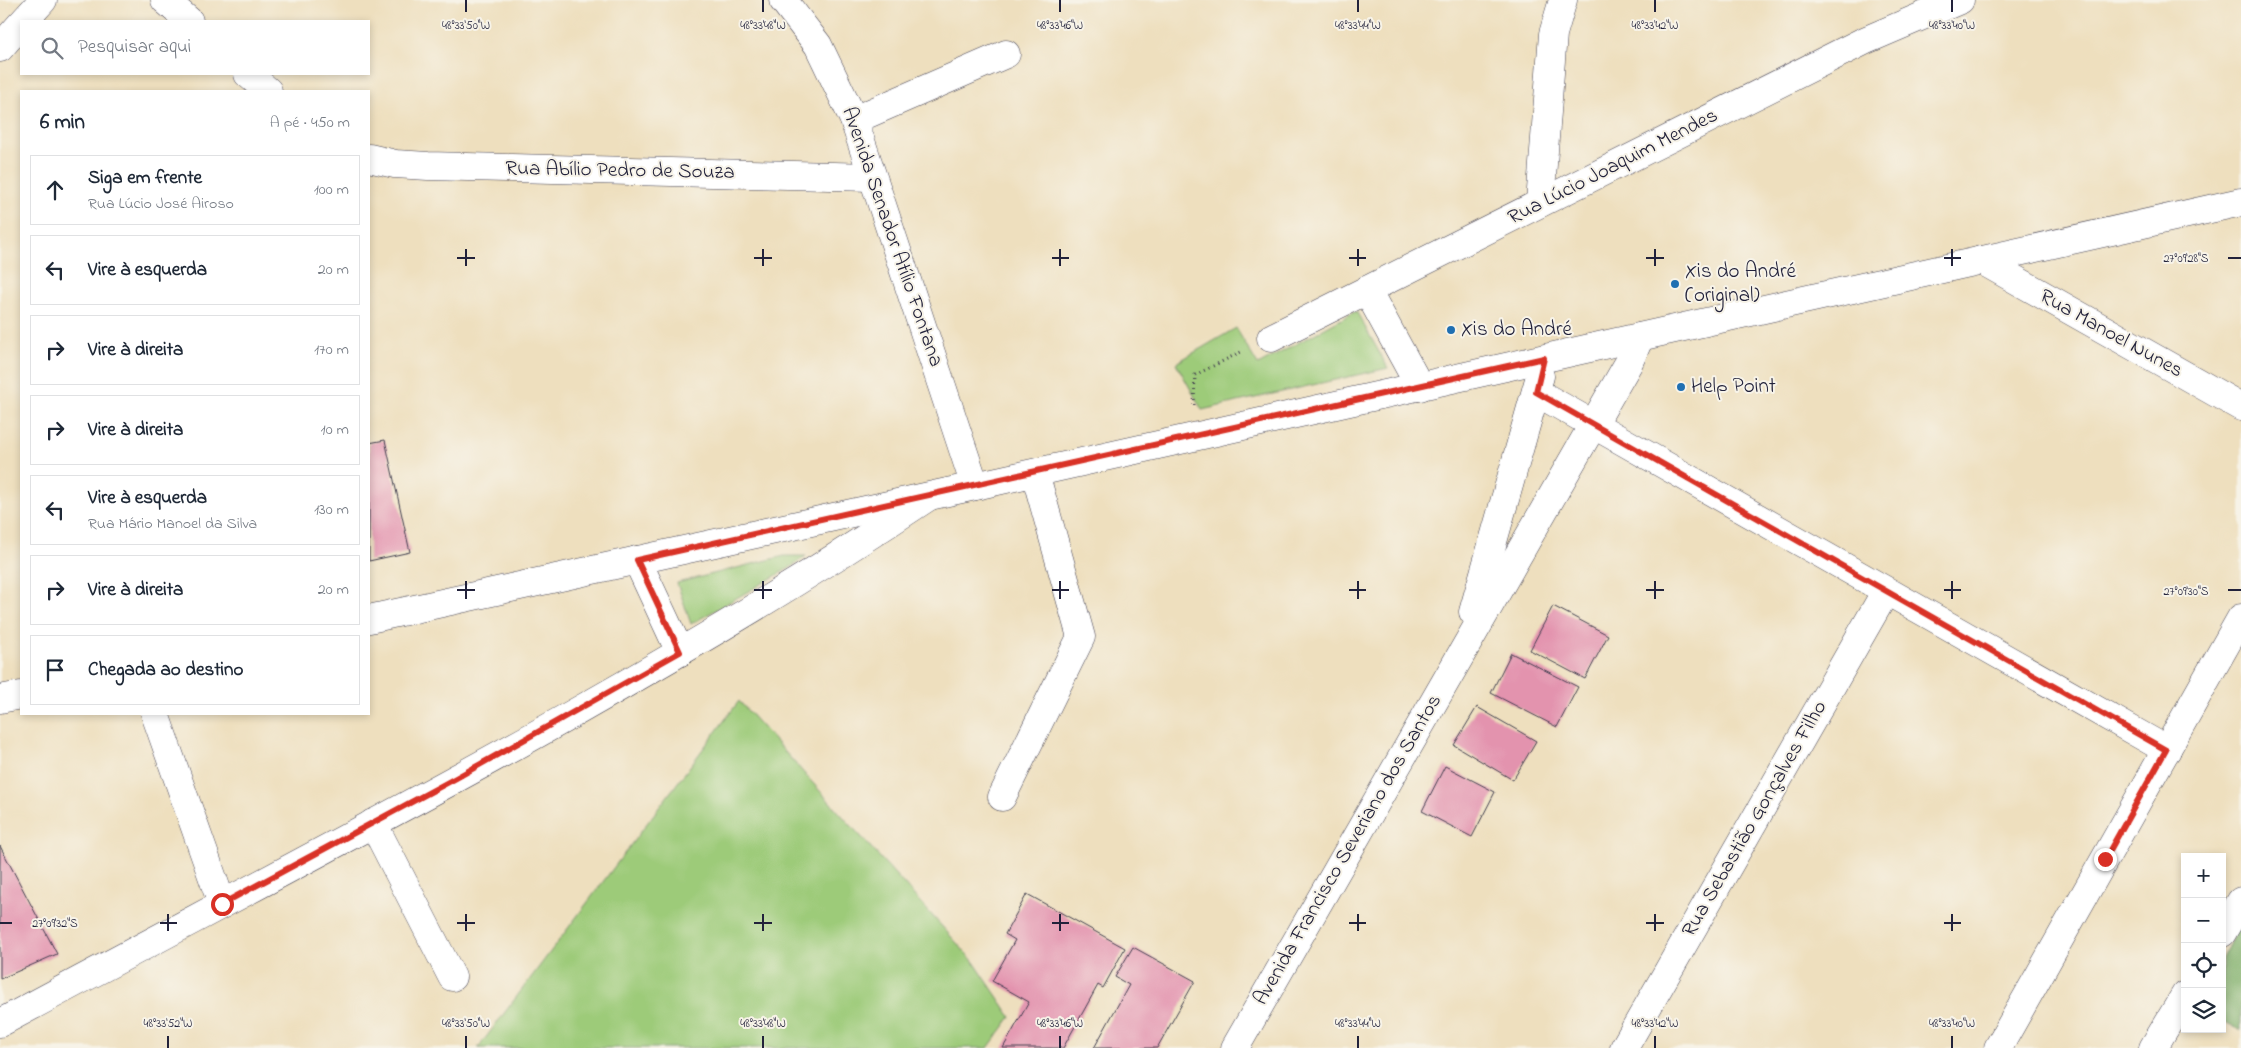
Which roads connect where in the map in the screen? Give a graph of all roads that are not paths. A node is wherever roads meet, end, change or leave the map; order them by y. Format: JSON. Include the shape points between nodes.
{"nodes":[{"id":1,"x":43,"y":0,"type":"edge"},
{"id":2,"x":165,"y":0,"type":"edge"},
{"id":3,"x":783,"y":0,"type":"edge"},
{"id":4,"x":1561,"y":1,"type":"edge"},
{"id":5,"x":1952,"y":1,"type":"edge"},
{"id":6,"x":25,"y":20,"type":"edge"},
{"id":7,"x":188,"y":20,"type":"edge"},
{"id":8,"x":20,"y":25,"type":"edge"},
{"id":9,"x":0,"y":48,"type":"edge"},
{"id":10,"x":1006,"y":54,"type":"dead end"},
{"id":11,"x":249,"y":75,"type":"edge"},
{"id":12,"x":267,"y":90,"type":"edge"},
{"id":13,"x":854,"y":120,"type":"junction"},
{"id":14,"x":370,"y":158,"type":"edge"},
{"id":15,"x":872,"y":177,"type":"junction"},
{"id":16,"x":1547,"y":199,"type":"junction"},
{"id":17,"x":2241,"y":202,"type":"edge"},
{"id":18,"x":1981,"y":260,"type":"junction"},
{"id":19,"x":1367,"y":290,"type":"junction"},
{"id":20,"x":1640,"y":337,"type":"junction"},
{"id":21,"x":1271,"y":338,"type":"road end"},
{"id":22,"x":1544,"y":358,"type":"junction"},
{"id":23,"x":1420,"y":386,"type":"junction"},
{"id":24,"x":1536,"y":392,"type":"junction"},
{"id":25,"x":2241,"y":407,"type":"edge"},
{"id":26,"x":1593,"y":425,"type":"junction"},
{"id":27,"x":1035,"y":473,"type":"junction"},
{"id":28,"x":975,"y":486,"type":"junction"},
{"id":29,"x":928,"y":497,"type":"junction"},
{"id":30,"x":637,"y":560,"type":"junction"},
{"id":31,"x":1886,"y":590,"type":"junction"},
{"id":32,"x":370,"y":618,"type":"edge"},
{"id":33,"x":2241,"y":618,"type":"edge"},
{"id":34,"x":680,"y":652,"type":"junction"},
{"id":35,"x":1462,"y":652,"type":"junction"},
{"id":36,"x":20,"y":695,"type":"edge"},
{"id":37,"x":0,"y":699,"type":"edge"},
{"id":38,"x":155,"y":715,"type":"edge"},
{"id":39,"x":2166,"y":750,"type":"junction"},
{"id":40,"x":1002,"y":797,"type":"dead end"},
{"id":41,"x":373,"y":823,"type":"junction"},
{"id":42,"x":2241,"y":901,"type":"edge"},
{"id":43,"x":222,"y":904,"type":"junction"},
{"id":44,"x":2226,"y":926,"type":"edge"},
{"id":45,"x":452,"y":977,"type":"dead end"},
{"id":46,"x":2181,"y":1002,"type":"edge"},
{"id":47,"x":0,"y":1023,"type":"edge"},
{"id":48,"x":1235,"y":1048,"type":"edge"},
{"id":49,"x":1624,"y":1048,"type":"edge"},
{"id":50,"x":1998,"y":1048,"type":"edge"},
{"id":51,"x":2153,"y":1048,"type":"edge"}],
"edges":[{"from":1,"to":6,"type":"street"},
{"from":2,"to":7,"type":"street"},
{"from":3,"to":13,"type":"street","name":"Avenida Senador Atílio Fontana","via":[[818,46]]},
{"from":4,"to":16,"type":"street","via":[[1553,34]]},
{"from":5,"to":16,"type":"street","name":"Rua Lúcio Joaquim Mendes","via":[[1864,41]]},
{"from":8,"to":9,"type":"street"},
{"from":10,"to":13,"type":"street"},
{"from":11,"to":12,"type":"street"},
{"from":13,"to":15,"type":"street","name":"Avenida Senador Atílio Fontana"},
{"from":14,"to":15,"type":"street","name":"Rua Abílio Pedro de Souza","via":[[394,164],[428,166]]},
{"from":15,"to":28,"type":"street","name":"Avenida Senador Atílio Fontana"},
{"from":16,"to":19,"type":"street","name":"Rua Lúcio Joaquim Mendes"},
{"from":17,"to":18,"type":"street"},
{"from":18,"to":20,"type":"street"},
{"from":18,"to":25,"type":"street","name":"Rua Manoel Nunes"},
{"from":19,"to":21,"type":"street","name":"Rua Lúcio Joaquim Mendes"},
{"from":19,"to":23,"type":"street"},
{"from":20,"to":22,"type":"street"},
{"from":20,"to":26,"type":"street","name":"Avenida Francisco Severiano dos Santos"},
{"from":22,"to":23,"type":"street"},
{"from":22,"to":24,"type":"street","name":"Avenida Francisco Severiano dos Santos"},
{"from":23,"to":27,"type":"street"},
{"from":24,"to":26,"type":"street"},
{"from":24,"to":35,"type":"street","name":"Avenida Francisco Severiano dos Santos"},
{"from":26,"to":31,"type":"street"},
{"from":26,"to":35,"type":"street","name":"Avenida Francisco Severiano dos Santos"},
{"from":27,"to":28,"type":"street"},
{"from":27,"to":40,"type":"street","via":[[1081,637]]},
{"from":28,"to":29,"type":"street"},
{"from":29,"to":30,"type":"street"},
{"from":29,"to":34,"type":"street","via":[[845,552]]},
{"from":30,"to":32,"type":"street"},
{"from":30,"to":34,"type":"street"},
{"from":31,"to":39,"type":"street"},
{"from":31,"to":49,"type":"street","name":"Rua Sebastião Gonçalves Filho"},
{"from":33,"to":39,"type":"street"},
{"from":34,"to":41,"type":"street"},
{"from":35,"to":48,"type":"street","name":"Avenida Francisco Severiano dos Santos"},
{"from":36,"to":37,"type":"street"},
{"from":38,"to":43,"type":"street"},
{"from":39,"to":50,"type":"street"},
{"from":41,"to":43,"type":"street"},
{"from":41,"to":45,"type":"street"},
{"from":42,"to":44,"type":"street"},
{"from":43,"to":47,"type":"street"},
{"from":46,"to":51,"type":"street"}]}
